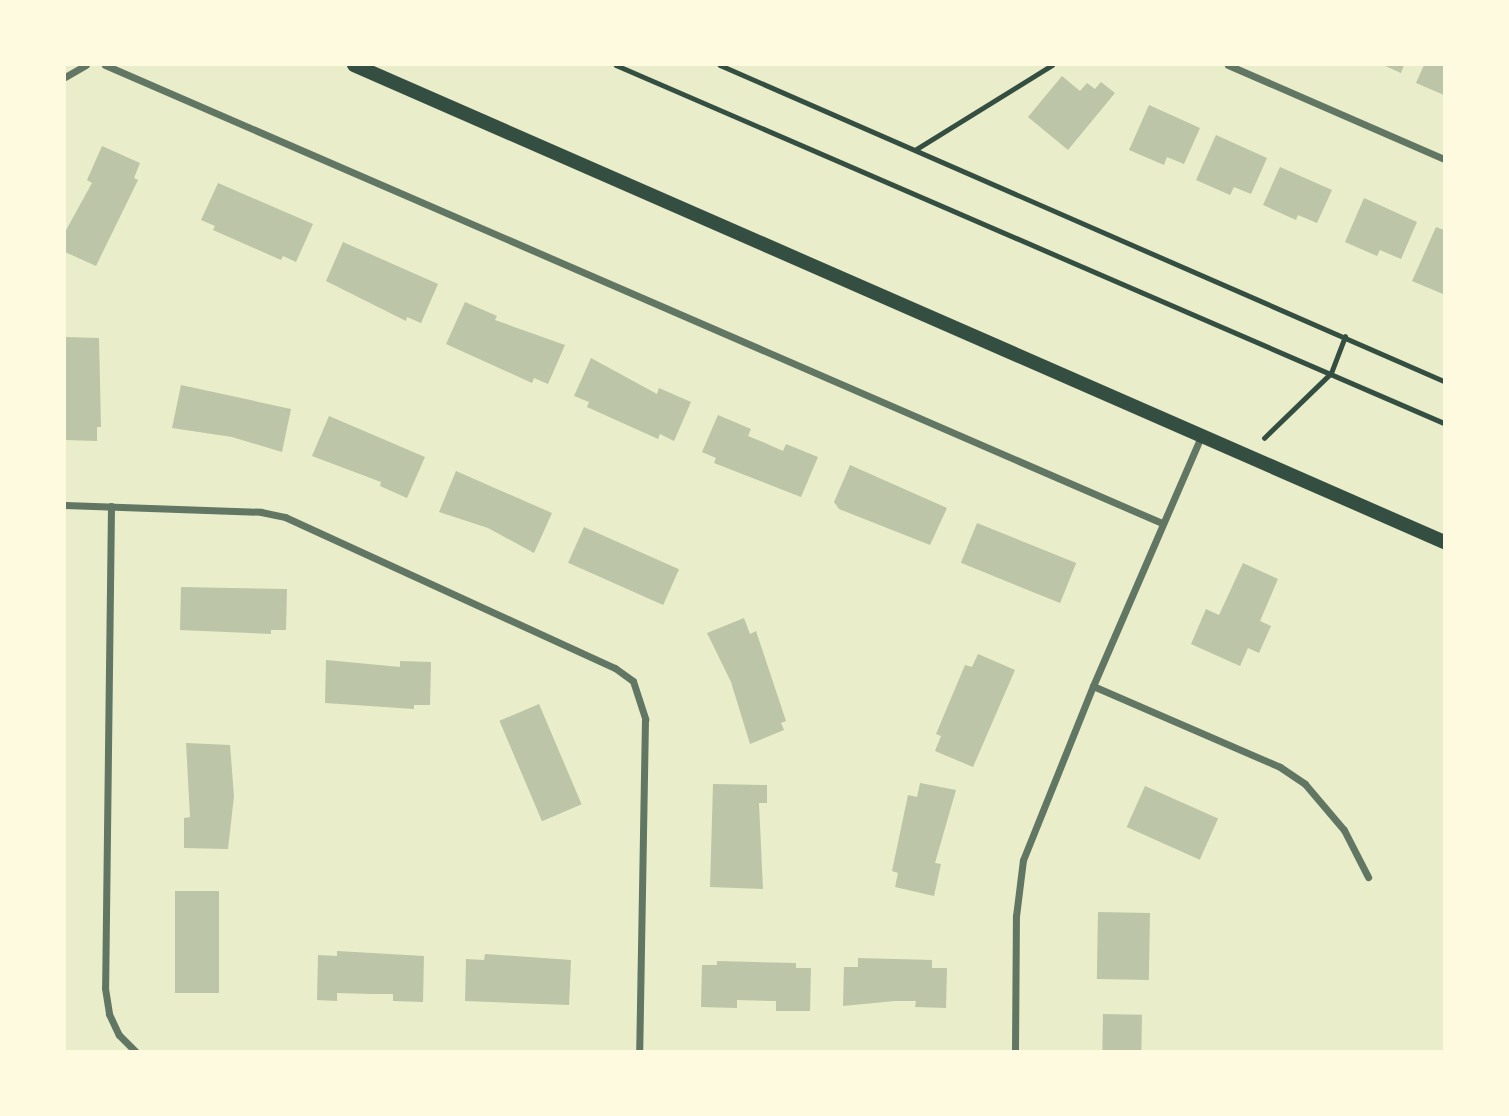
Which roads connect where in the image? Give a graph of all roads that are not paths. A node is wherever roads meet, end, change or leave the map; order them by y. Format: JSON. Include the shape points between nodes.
{"nodes":[{"id":1,"x":86,"y":65,"type":"edge"},
{"id":2,"x":105,"y":65,"type":"edge"},
{"id":3,"x":354,"y":65,"type":"edge"},
{"id":4,"x":1228,"y":65,"type":"edge"},
{"id":5,"x":65,"y":77,"type":"edge"},
{"id":6,"x":1444,"y":159,"type":"edge"},
{"id":7,"x":1201,"y":437,"type":"junction"},
{"id":8,"x":65,"y":505,"type":"edge"},
{"id":9,"x":111,"y":506,"type":"junction"},
{"id":10,"x":1162,"y":523,"type":"junction"},
{"id":11,"x":1444,"y":542,"type":"edge"},
{"id":12,"x":1093,"y":686,"type":"junction"},
{"id":13,"x":1367,"y":877,"type":"dead end"},
{"id":14,"x":135,"y":1051,"type":"edge"},
{"id":15,"x":639,"y":1051,"type":"edge"},
{"id":16,"x":1015,"y":1051,"type":"edge"}],
"edges":[{"from":1,"to":5,"type":"street"},
{"from":2,"to":10,"type":"street"},
{"from":3,"to":7,"type":"main road"},
{"from":4,"to":6,"type":"street"},
{"from":7,"to":10,"type":"street"},
{"from":7,"to":11,"type":"main road"},
{"from":8,"to":9,"type":"street"},
{"from":9,"to":14,"type":"street","via":[[105,988],[109,1014],[119,1035]]},
{"from":9,"to":15,"type":"street","via":[[285,517],[633,681],[645,719]]},
{"from":10,"to":12,"type":"street"},
{"from":12,"to":13,"type":"street","via":[[1280,767],[1305,784],[1344,830]]},
{"from":12,"to":16,"type":"street","via":[[1023,860],[1016,916]]}]}
